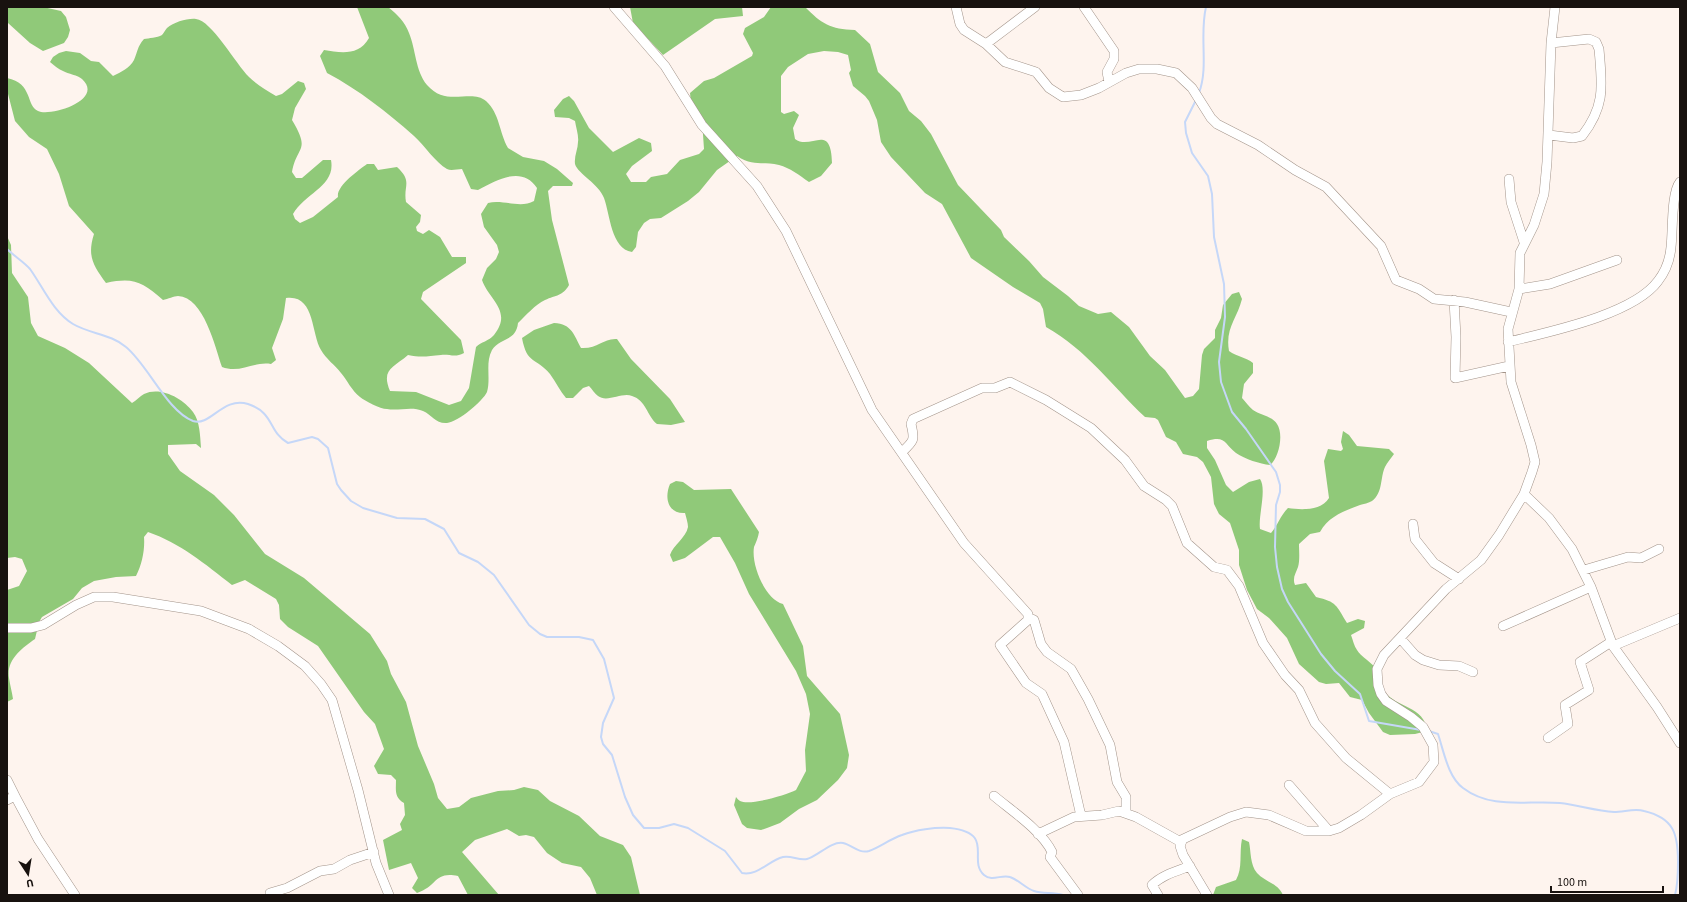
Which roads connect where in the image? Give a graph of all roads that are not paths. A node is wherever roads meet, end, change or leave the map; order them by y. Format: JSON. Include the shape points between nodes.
{"nodes":[{"id":1,"x":614,"y":7,"type":"edge"},
{"id":2,"x":956,"y":7,"type":"edge"},
{"id":3,"x":1035,"y":7,"type":"edge"},
{"id":4,"x":1084,"y":7,"type":"edge"},
{"id":5,"x":1555,"y":7,"type":"edge"},
{"id":6,"x":1551,"y":43,"type":"junction"},
{"id":7,"x":986,"y":44,"type":"junction"},
{"id":8,"x":1110,"y":82,"type":"junction"},
{"id":9,"x":1549,"y":135,"type":"junction"},
{"id":10,"x":1509,"y":179,"type":"dead end"},
{"id":11,"x":1680,"y":182,"type":"edge"},
{"id":12,"x":1524,"y":242,"type":"junction"},
{"id":13,"x":1617,"y":260,"type":"dead end"},
{"id":14,"x":1519,"y":289,"type":"junction"},
{"id":15,"x":1454,"y":300,"type":"junction"},
{"id":16,"x":1512,"y":312,"type":"junction"},
{"id":17,"x":1508,"y":342,"type":"junction"},
{"id":18,"x":1509,"y":366,"type":"junction"},
{"id":19,"x":902,"y":452,"type":"junction"},
{"id":20,"x":1524,"y":494,"type":"junction"},
{"id":21,"x":1413,"y":524,"type":"dead end"},
{"id":22,"x":1659,"y":549,"type":"dead end"},
{"id":23,"x":1584,"y":570,"type":"junction"},
{"id":24,"x":1459,"y":578,"type":"junction"},
{"id":25,"x":1591,"y":587,"type":"junction"},
{"id":26,"x":1028,"y":618,"type":"junction"},
{"id":27,"x":1680,"y":618,"type":"edge"},
{"id":28,"x":1503,"y":626,"type":"dead end"},
{"id":29,"x":7,"y":628,"type":"edge"},
{"id":30,"x":1400,"y":638,"type":"junction"},
{"id":31,"x":1612,"y":644,"type":"junction"},
{"id":32,"x":1473,"y":672,"type":"dead end"},
{"id":33,"x":1548,"y":738,"type":"dead end"},
{"id":34,"x":1680,"y":742,"type":"edge"},
{"id":35,"x":7,"y":780,"type":"edge"},
{"id":36,"x":1289,"y":785,"type":"dead end"},
{"id":37,"x":1390,"y":794,"type":"junction"},
{"id":38,"x":994,"y":796,"type":"dead end"},
{"id":39,"x":11,"y":798,"type":"edge"},
{"id":40,"x":1126,"y":812,"type":"junction"},
{"id":41,"x":1080,"y":816,"type":"junction"},
{"id":42,"x":1329,"y":831,"type":"junction"},
{"id":43,"x":1038,"y":834,"type":"junction"},
{"id":44,"x":1182,"y":841,"type":"junction"},
{"id":45,"x":374,"y":852,"type":"junction"},
{"id":46,"x":1190,"y":866,"type":"junction"},
{"id":47,"x":270,"y":893,"type":"dead end"},
{"id":48,"x":75,"y":895,"type":"edge"},
{"id":49,"x":389,"y":895,"type":"edge"},
{"id":50,"x":1078,"y":895,"type":"edge"},
{"id":51,"x":1158,"y":895,"type":"edge"},
{"id":52,"x":1207,"y":895,"type":"edge"}],
"edges":[{"from":1,"to":19,"type":"street","via":[[665,66],[702,125],[757,186],[786,231],[868,404]]},
{"from":2,"to":7,"type":"street","via":[[962,28]]},
{"from":3,"to":7,"type":"street"},
{"from":4,"to":8,"type":"street","via":[[1114,51],[1114,59],[1107,72]]},
{"from":5,"to":6,"type":"street"},
{"from":6,"to":9,"type":"street"},
{"from":6,"to":9,"type":"street","via":[[1589,39],[1596,42],[1601,93],[1596,115],[1582,136],[1573,138]]},
{"from":7,"to":8,"type":"street","via":[[1005,62],[1036,72],[1049,88],[1063,97],[1081,95]]},
{"from":8,"to":15,"type":"street","via":[[1139,69],[1176,73],[1192,88],[1217,124],[1258,145],[1326,187],[1381,246],[1396,280],[1419,289],[1434,299]]},
{"from":9,"to":12,"type":"street","via":[[1544,194],[1534,225]]},
{"from":10,"to":12,"type":"street","via":[[1510,202]]},
{"from":11,"to":17,"type":"street","via":[[1676,188],[1671,249],[1665,270],[1658,282],[1637,299],[1614,311]]},
{"from":12,"to":14,"type":"street","via":[[1519,258]]},
{"from":13,"to":14,"type":"street","via":[[1550,284]]},
{"from":14,"to":16,"type":"street"},
{"from":15,"to":16,"type":"street"},
{"from":15,"to":18,"type":"street","via":[[1455,378]]},
{"from":16,"to":17,"type":"street"},
{"from":17,"to":18,"type":"street"},
{"from":18,"to":20,"type":"street","via":[[1511,382],[1535,462]]},
{"from":19,"to":26,"type":"street","via":[[964,543],[1028,614]]},
{"from":19,"to":37,"type":"street","via":[[913,441],[913,419],[982,388],[996,388],[1010,382],[1046,400],[1091,428],[1125,460],[1144,486],[1163,497],[1172,506],[1187,543],[1214,567],[1227,570],[1246,599],[1263,643],[1299,690],[1315,722],[1346,758]]},
{"from":20,"to":23,"type":"street","via":[[1553,523]]},
{"from":20,"to":24,"type":"street","via":[[1481,560]]},
{"from":21,"to":24,"type":"street","via":[[1415,539],[1434,563]]},
{"from":22,"to":23,"type":"street","via":[[1641,558],[1628,557]]},
{"from":23,"to":25,"type":"street"},
{"from":24,"to":30,"type":"street"},
{"from":25,"to":28,"type":"street"},
{"from":25,"to":31,"type":"street"},
{"from":26,"to":40,"type":"street","via":[[1035,622],[1044,648],[1071,669],[1088,699],[1110,745],[1117,782],[1127,800]]},
{"from":26,"to":41,"type":"street","via":[[1001,642],[1000,646],[1026,683],[1042,694],[1064,742]]},
{"from":27,"to":31,"type":"street"},
{"from":29,"to":45,"type":"street","via":[[43,625],[94,597],[113,597],[201,611],[249,629],[278,646],[305,666],[332,700]]},
{"from":30,"to":32,"type":"street","via":[[1423,660],[1438,665],[1459,666]]},
{"from":30,"to":37,"type":"street","via":[[1380,661],[1377,669],[1378,685],[1386,701],[1423,727],[1433,745],[1435,756],[1430,769],[1419,782]]},
{"from":31,"to":33,"type":"street","via":[[1580,662],[1588,690],[1565,705],[1568,724]]},
{"from":31,"to":34,"type":"street"},
{"from":35,"to":39,"type":"street"},
{"from":36,"to":42,"type":"street"},
{"from":37,"to":42,"type":"street","via":[[1356,818]]},
{"from":38,"to":43,"type":"street"},
{"from":39,"to":48,"type":"street"},
{"from":40,"to":41,"type":"street"},
{"from":40,"to":44,"type":"street"},
{"from":41,"to":43,"type":"street"},
{"from":42,"to":44,"type":"street","via":[[1306,831],[1269,815],[1246,812],[1230,817]]},
{"from":43,"to":50,"type":"street","via":[[1052,850],[1050,857]]},
{"from":44,"to":46,"type":"street","via":[[1180,849]]},
{"from":45,"to":47,"type":"street","via":[[350,860],[334,869],[320,871],[287,888]]},
{"from":45,"to":49,"type":"street"},
{"from":46,"to":51,"type":"street","via":[[1161,878],[1152,885]]},
{"from":46,"to":52,"type":"street"}]}
